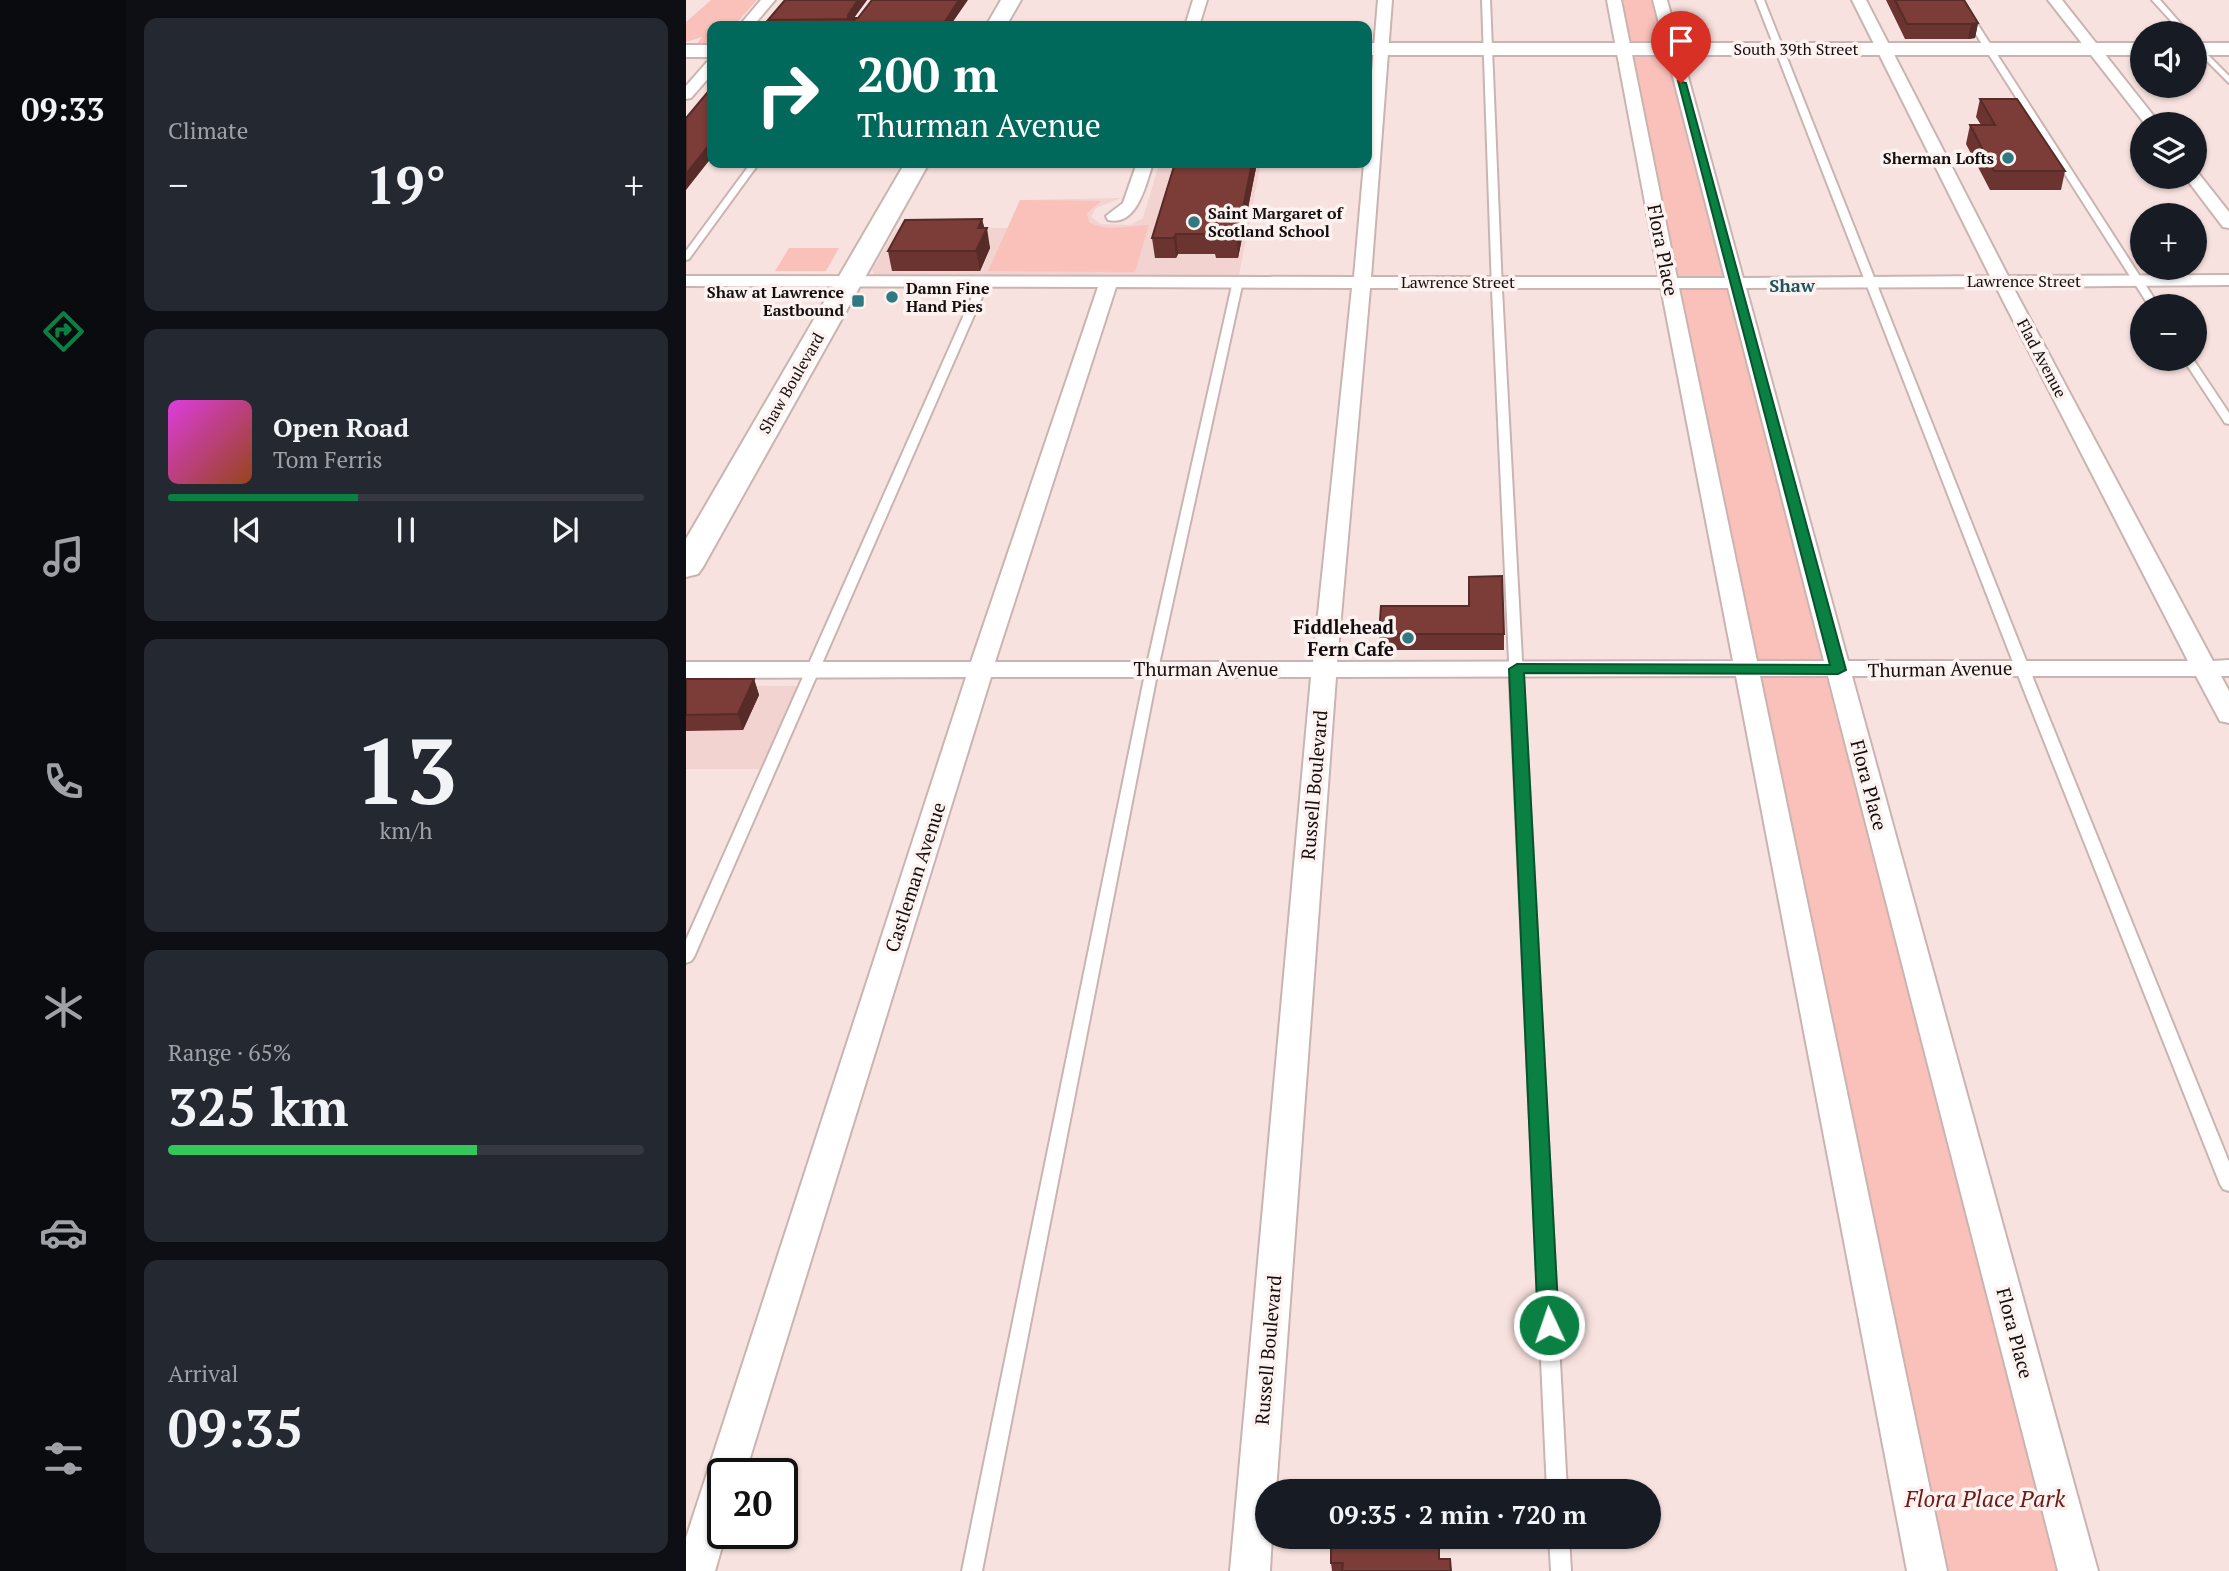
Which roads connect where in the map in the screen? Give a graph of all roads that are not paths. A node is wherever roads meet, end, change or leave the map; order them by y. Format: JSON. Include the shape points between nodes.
{"nodes":[{"id":1,"x":768,"y":0,"type":"edge"},
{"id":2,"x":1011,"y":0,"type":"edge"},
{"id":3,"x":1200,"y":0,"type":"edge"},
{"id":4,"x":1385,"y":0,"type":"edge"},
{"id":5,"x":1486,"y":0,"type":"edge"},
{"id":6,"x":1614,"y":0,"type":"edge"},
{"id":7,"x":1660,"y":0,"type":"edge"},
{"id":8,"x":1760,"y":0,"type":"edge"},
{"id":9,"x":1859,"y":0,"type":"edge"},
{"id":10,"x":1958,"y":0,"type":"edge"},
{"id":11,"x":2055,"y":0,"type":"edge"},
{"id":12,"x":2156,"y":0,"type":"edge"},
{"id":13,"x":750,"y":21,"type":"edge"},
{"id":14,"x":999,"y":21,"type":"edge"},
{"id":15,"x":1194,"y":21,"type":"edge"},
{"id":16,"x":2175,"y":21,"type":"edge"},
{"id":17,"x":2207,"y":48,"type":"edge"},
{"id":18,"x":1374,"y":49,"type":"edge"},
{"id":19,"x":1488,"y":49,"type":"junction"},
{"id":20,"x":1626,"y":49,"type":"junction"},
{"id":21,"x":1673,"y":49,"type":"junction"},
{"id":22,"x":1779,"y":49,"type":"junction"},
{"id":23,"x":1883,"y":49,"type":"junction"},
{"id":24,"x":1990,"y":49,"type":"junction"},
{"id":25,"x":2095,"y":49,"type":"junction"},
{"id":26,"x":2130,"y":49,"type":"edge"},
{"id":27,"x":2229,"y":49,"type":"edge"},
{"id":28,"x":686,"y":51,"type":"edge"},
{"id":29,"x":707,"y":51,"type":"edge"},
{"id":30,"x":2207,"y":58,"type":"edge"},
{"id":31,"x":707,"y":71,"type":"edge"},
{"id":32,"x":2229,"y":81,"type":"edge"},
{"id":33,"x":1372,"y":88,"type":"edge"},
{"id":34,"x":686,"y":95,"type":"edge"},
{"id":35,"x":2144,"y":112,"type":"edge"},
{"id":36,"x":751,"y":168,"type":"edge"},
{"id":37,"x":914,"y":168,"type":"edge"},
{"id":38,"x":1142,"y":168,"type":"edge"},
{"id":39,"x":1368,"y":168,"type":"edge"},
{"id":40,"x":2202,"y":189,"type":"edge"},
{"id":41,"x":1114,"y":216,"type":"dead end"},
{"id":42,"x":2229,"y":223,"type":"edge"},
{"id":43,"x":686,"y":257,"type":"edge"},
{"id":44,"x":2001,"y":280,"type":"junction"},
{"id":45,"x":2229,"y":280,"type":"edge"},
{"id":46,"x":686,"y":281,"type":"edge"},
{"id":47,"x":848,"y":281,"type":"junction"},
{"id":48,"x":985,"y":281,"type":"junction"},
{"id":49,"x":1109,"y":281,"type":"junction"},
{"id":50,"x":1238,"y":281,"type":"junction"},
{"id":51,"x":1497,"y":281,"type":"junction"},
{"id":52,"x":2137,"y":281,"type":"junction"},
{"id":53,"x":1362,"y":282,"type":"junction"},
{"id":54,"x":1669,"y":282,"type":"junction"},
{"id":55,"x":1869,"y":282,"type":"junction"},
{"id":56,"x":1734,"y":283,"type":"junction"},
{"id":57,"x":2146,"y":294,"type":"edge"},
{"id":58,"x":2196,"y":371,"type":"edge"},
{"id":59,"x":2229,"y":421,"type":"edge"},
{"id":60,"x":686,"y":567,"type":"edge"},
{"id":61,"x":2022,"y":668,"type":"junction"},
{"id":62,"x":2204,"y":668,"type":"junction"},
{"id":63,"x":2229,"y":668,"type":"edge"},
{"id":64,"x":814,"y":669,"type":"junction"},
{"id":65,"x":981,"y":669,"type":"junction"},
{"id":66,"x":1152,"y":669,"type":"junction"},
{"id":67,"x":1324,"y":669,"type":"junction"},
{"id":68,"x":1517,"y":669,"type":"junction"},
{"id":69,"x":686,"y":670,"type":"edge"},
{"id":70,"x":1748,"y":670,"type":"junction"},
{"id":71,"x":1838,"y":670,"type":"junction"},
{"id":72,"x":2229,"y":715,"type":"edge"},
{"id":73,"x":686,"y":957,"type":"edge"},
{"id":74,"x":2229,"y":1184,"type":"edge"},
{"id":75,"x":731,"y":1458,"type":"edge"},
{"id":76,"x":1556,"y":1479,"type":"edge"},
{"id":77,"x":707,"y":1533,"type":"edge"},
{"id":78,"x":1560,"y":1549,"type":"edge"},
{"id":79,"x":695,"y":1571,"type":"edge"},
{"id":80,"x":972,"y":1571,"type":"edge"},
{"id":81,"x":1251,"y":1571,"type":"edge"},
{"id":82,"x":1561,"y":1571,"type":"edge"},
{"id":83,"x":1927,"y":1571,"type":"edge"},
{"id":84,"x":2078,"y":1571,"type":"edge"}],
"edges":[{"from":1,"to":13,"type":"street"},
{"from":2,"to":14,"type":"street"},
{"from":3,"to":15,"type":"street"},
{"from":4,"to":18,"type":"street","name":"Russell Boulevard"},
{"from":5,"to":19,"type":"lane"},
{"from":6,"to":20,"type":"street","name":"Flora Place"},
{"from":7,"to":21,"type":"street","name":"Flora Place"},
{"from":8,"to":22,"type":"lane"},
{"from":9,"to":23,"type":"street","name":"Flad Avenue"},
{"from":10,"to":24,"type":"lane"},
{"from":11,"to":25,"type":"street"},
{"from":12,"to":16,"type":"lane"},
{"from":17,"to":27,"type":"street"},
{"from":18,"to":19,"type":"street","name":"South 39th Street"},
{"from":18,"to":33,"type":"street","name":"Russell Boulevard"},
{"from":19,"to":20,"type":"street","name":"South 39th Street"},
{"from":19,"to":51,"type":"lane"},
{"from":20,"to":21,"type":"street","name":"South 39th Street"},
{"from":20,"to":54,"type":"street","name":"Flora Place"},
{"from":21,"to":22,"type":"street","name":"South 39th Street"},
{"from":21,"to":56,"type":"street","name":"Flora Place"},
{"from":22,"to":23,"type":"street","name":"South 39th Street"},
{"from":22,"to":55,"type":"lane"},
{"from":23,"to":24,"type":"street","name":"South 39th Street"},
{"from":23,"to":44,"type":"street","name":"Flad Avenue"},
{"from":24,"to":25,"type":"street","name":"South 39th Street"},
{"from":24,"to":52,"type":"lane"},
{"from":25,"to":26,"type":"street","name":"South 39th Street"},
{"from":25,"to":35,"type":"street"},
{"from":28,"to":29,"type":"street"},
{"from":30,"to":32,"type":"lane"},
{"from":31,"to":34,"type":"street"},
{"from":36,"to":43,"type":"lane"},
{"from":37,"to":47,"type":"street","name":"Shaw Boulevard"},
{"from":38,"to":41,"type":"street","via":[[1130,205]]},
{"from":39,"to":53,"type":"street","name":"Russell Boulevard"},
{"from":40,"to":42,"type":"street"},
{"from":44,"to":52,"type":"street","name":"Lawrence Street"},
{"from":44,"to":55,"type":"street","name":"Lawrence Street"},
{"from":44,"to":62,"type":"street","name":"Flad Avenue"},
{"from":45,"to":52,"type":"street","name":"Lawrence Street"},
{"from":46,"to":47,"type":"street","name":"Lawrence Street"},
{"from":47,"to":48,"type":"street","name":"Lawrence Street"},
{"from":47,"to":60,"type":"street","name":"Shaw Boulevard"},
{"from":48,"to":49,"type":"street","name":"Lawrence Street"},
{"from":48,"to":64,"type":"lane"},
{"from":49,"to":50,"type":"street","name":"Lawrence Street"},
{"from":49,"to":65,"type":"street","name":"Castleman Avenue"},
{"from":50,"to":53,"type":"street","name":"Lawrence Street"},
{"from":50,"to":66,"type":"lane"},
{"from":51,"to":53,"type":"street","name":"Lawrence Street"},
{"from":51,"to":54,"type":"street","name":"Lawrence Street"},
{"from":51,"to":68,"type":"lane"},
{"from":52,"to":57,"type":"lane"},
{"from":53,"to":67,"type":"street","name":"Russell Boulevard"},
{"from":54,"to":56,"type":"street","name":"Lawrence Street"},
{"from":54,"to":70,"type":"street","name":"Flora Place"},
{"from":55,"to":56,"type":"street","name":"Lawrence Street"},
{"from":55,"to":61,"type":"lane"},
{"from":56,"to":71,"type":"street","name":"Flora Place"},
{"from":58,"to":59,"type":"lane"},
{"from":61,"to":62,"type":"street","name":"Thurman Avenue"},
{"from":61,"to":71,"type":"street","name":"Thurman Avenue"},
{"from":61,"to":74,"type":"lane"},
{"from":62,"to":63,"type":"street","name":"Thurman Avenue"},
{"from":62,"to":72,"type":"street","name":"Flad Avenue"},
{"from":64,"to":65,"type":"street","name":"Thurman Avenue"},
{"from":64,"to":69,"type":"street","name":"Thurman Avenue"},
{"from":64,"to":73,"type":"lane"},
{"from":65,"to":66,"type":"street","name":"Thurman Avenue"},
{"from":65,"to":75,"type":"street","name":"Castleman Avenue"},
{"from":66,"to":67,"type":"street","name":"Thurman Avenue"},
{"from":66,"to":80,"type":"lane"},
{"from":67,"to":68,"type":"street","name":"Thurman Avenue"},
{"from":67,"to":81,"type":"street","name":"Russell Boulevard"},
{"from":68,"to":70,"type":"street","name":"Thurman Avenue"},
{"from":68,"to":76,"type":"lane"},
{"from":70,"to":71,"type":"street","name":"Thurman Avenue"},
{"from":70,"to":83,"type":"street","name":"Flora Place"},
{"from":71,"to":84,"type":"street","name":"Flora Place"},
{"from":77,"to":79,"type":"street"},
{"from":78,"to":82,"type":"lane"}]}
